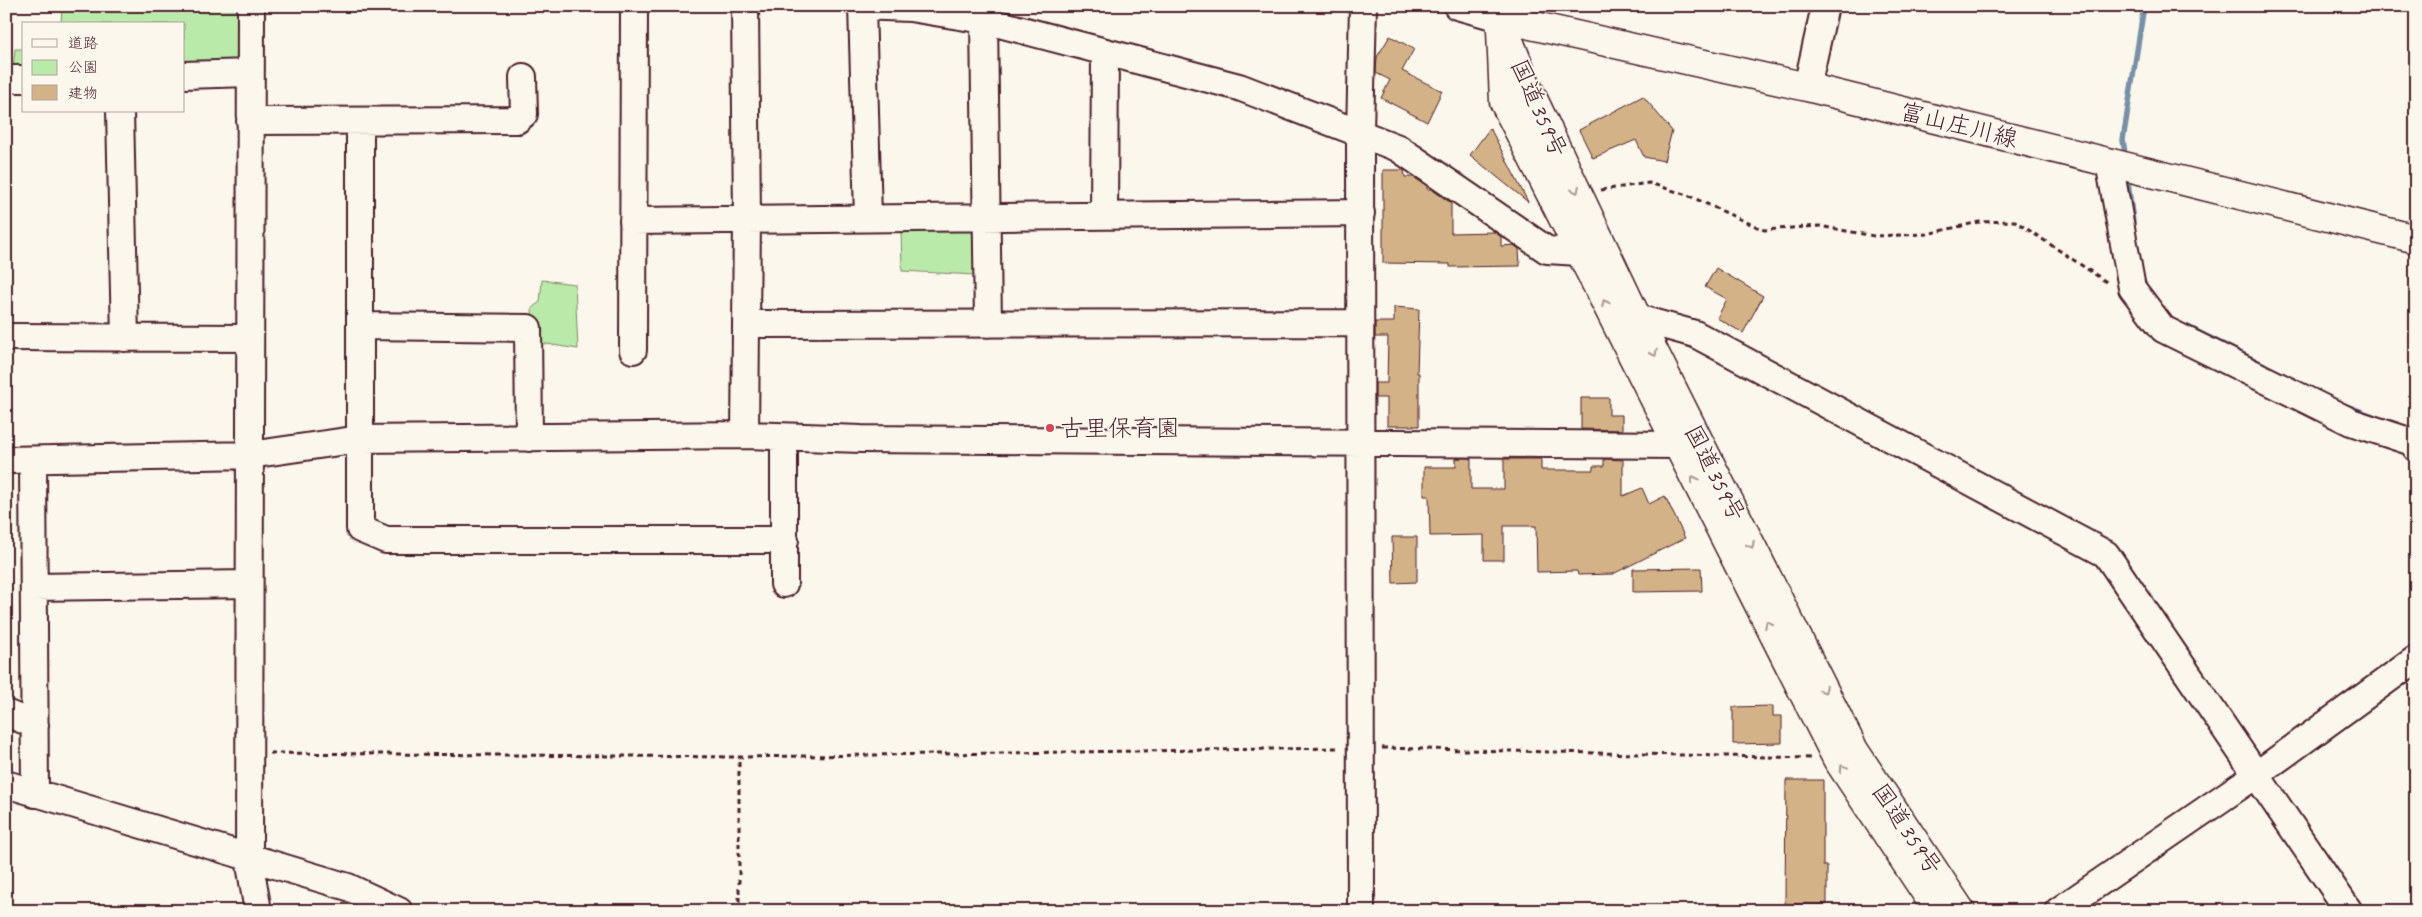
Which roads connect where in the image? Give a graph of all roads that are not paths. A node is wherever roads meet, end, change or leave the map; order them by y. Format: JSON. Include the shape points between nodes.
{"nodes":[{"id":1,"x":250,"y":6,"type":"edge"},
{"id":2,"x":634,"y":6,"type":"edge"},
{"id":3,"x":745,"y":6,"type":"edge"},
{"id":4,"x":861,"y":6,"type":"edge"},
{"id":5,"x":1364,"y":6,"type":"edge"},
{"id":6,"x":1457,"y":6,"type":"edge"},
{"id":7,"x":1825,"y":6,"type":"edge"},
{"id":8,"x":1500,"y":12,"type":"edge"},
{"id":9,"x":984,"y":20,"type":"junction"},
{"id":10,"x":1105,"y":52,"type":"junction"},
{"id":11,"x":250,"y":73,"type":"junction"},
{"id":12,"x":185,"y":75,"type":"edge"},
{"id":13,"x":523,"y":77,"type":"dead end"},
{"id":14,"x":22,"y":79,"type":"edge"},
{"id":15,"x":6,"y":80,"type":"edge"},
{"id":16,"x":1807,"y":87,"type":"junction"},
{"id":17,"x":120,"y":112,"type":"edge"},
{"id":18,"x":250,"y":121,"type":"junction"},
{"id":19,"x":360,"y":121,"type":"junction"},
{"id":20,"x":1360,"y":132,"type":"junction"},
{"id":21,"x":2109,"y":162,"type":"junction"},
{"id":22,"x":1361,"y":213,"type":"junction"},
{"id":23,"x":1104,"y":215,"type":"junction"},
{"id":24,"x":986,"y":216,"type":"junction"},
{"id":25,"x":868,"y":218,"type":"junction"},
{"id":26,"x":747,"y":219,"type":"junction"},
{"id":27,"x":634,"y":221,"type":"junction"},
{"id":28,"x":2416,"y":239,"type":"edge"},
{"id":29,"x":1579,"y":252,"type":"junction"},
{"id":30,"x":1637,"y":318,"type":"junction"},
{"id":31,"x":1360,"y":322,"type":"junction"},
{"id":32,"x":746,"y":324,"type":"junction"},
{"id":33,"x":988,"y":324,"type":"junction"},
{"id":34,"x":360,"y":326,"type":"junction"},
{"id":35,"x":6,"y":337,"type":"edge"},
{"id":36,"x":125,"y":338,"type":"junction"},
{"id":37,"x":250,"y":338,"type":"junction"},
{"id":38,"x":633,"y":350,"type":"dead end"},
{"id":39,"x":745,"y":435,"type":"junction"},
{"id":40,"x":784,"y":437,"type":"junction"},
{"id":41,"x":529,"y":438,"type":"junction"},
{"id":42,"x":360,"y":440,"type":"junction"},
{"id":43,"x":1359,"y":442,"type":"junction"},
{"id":44,"x":1677,"y":445,"type":"junction"},
{"id":45,"x":2414,"y":445,"type":"edge"},
{"id":46,"x":250,"y":455,"type":"junction"},
{"id":47,"x":6,"y":460,"type":"edge"},
{"id":48,"x":33,"y":460,"type":"junction"},
{"id":49,"x":785,"y":540,"type":"junction"},
{"id":50,"x":250,"y":584,"type":"junction"},
{"id":51,"x":784,"y":584,"type":"dead end"},
{"id":52,"x":34,"y":586,"type":"junction"},
{"id":53,"x":2416,"y":659,"type":"edge"},
{"id":54,"x":6,"y":713,"type":"edge"},
{"id":55,"x":35,"y":725,"type":"junction"},
{"id":56,"x":2256,"y":775,"type":"junction"},
{"id":57,"x":6,"y":784,"type":"edge"},
{"id":58,"x":35,"y":794,"type":"junction"},
{"id":59,"x":249,"y":859,"type":"junction"},
{"id":60,"x":258,"y":911,"type":"edge"},
{"id":61,"x":399,"y":911,"type":"edge"},
{"id":62,"x":1361,"y":911,"type":"edge"},
{"id":63,"x":1938,"y":911,"type":"edge"},
{"id":64,"x":1961,"y":911,"type":"edge"},
{"id":65,"x":2058,"y":911,"type":"edge"},
{"id":66,"x":2349,"y":911,"type":"edge"}],
"edges":[{"from":1,"to":11,"type":"street"},
{"from":2,"to":27,"type":"street"},
{"from":3,"to":26,"type":"street"},
{"from":4,"to":9,"type":"street","via":[[910,8]]},
{"from":4,"to":25,"type":"street"},
{"from":5,"to":20,"type":"street"},
{"from":6,"to":8,"type":"street"},
{"from":7,"to":16,"type":"street"},
{"from":8,"to":16,"type":"main road","name":"富山庄川線"},
{"from":8,"to":29,"type":"main road","name":"国道359号","via":[[1504,102]]},
{"from":8,"to":30,"type":"main road","name":"国道359号","one_way":true,"via":[[1526,84]]},
{"from":9,"to":10,"type":"street"},
{"from":9,"to":24,"type":"street"},
{"from":10,"to":20,"type":"street","via":[[1239,87]]},
{"from":10,"to":23,"type":"street"},
{"from":11,"to":12,"type":"street"},
{"from":11,"to":18,"type":"street"},
{"from":13,"to":19,"type":"street","via":[[524,114],[517,120]]},
{"from":14,"to":15,"type":"street"},
{"from":16,"to":21,"type":"main road","name":"富山庄川線"},
{"from":17,"to":36,"type":"street"},
{"from":18,"to":19,"type":"street"},
{"from":18,"to":37,"type":"street"},
{"from":19,"to":34,"type":"street"},
{"from":20,"to":22,"type":"street"},
{"from":20,"to":29,"type":"street","via":[[1398,148],[1547,250]]},
{"from":21,"to":28,"type":"main road","name":"富山庄川線"},
{"from":21,"to":45,"type":"street","via":[[2132,288],[2163,329],[2351,422]]},
{"from":22,"to":23,"type":"street"},
{"from":22,"to":31,"type":"street"},
{"from":23,"to":24,"type":"street"},
{"from":24,"to":25,"type":"street"},
{"from":24,"to":33,"type":"street"},
{"from":25,"to":26,"type":"street"},
{"from":26,"to":27,"type":"street"},
{"from":26,"to":32,"type":"street"},
{"from":27,"to":38,"type":"street"},
{"from":44,"to":29,"type":"main road","name":"国道359号","one_way":true},
{"from":30,"to":56,"type":"street","via":[[1695,334],[2106,554]]},
{"from":30,"to":64,"type":"main road","name":"国道359号","one_way":true,"via":[[1854,750]]},
{"from":31,"to":33,"type":"street"},
{"from":31,"to":43,"type":"street"},
{"from":32,"to":33,"type":"street"},
{"from":32,"to":39,"type":"street"},
{"from":34,"to":41,"type":"street","via":[[528,328]]},
{"from":34,"to":42,"type":"street"},
{"from":35,"to":36,"type":"street"},
{"from":36,"to":37,"type":"street"},
{"from":37,"to":46,"type":"street"},
{"from":39,"to":40,"type":"street"},
{"from":39,"to":41,"type":"street"},
{"from":40,"to":43,"type":"street"},
{"from":40,"to":49,"type":"street"},
{"from":41,"to":42,"type":"street"},
{"from":42,"to":46,"type":"street"},
{"from":42,"to":49,"type":"street","via":[[360,528],[386,540]]},
{"from":43,"to":44,"type":"street"},
{"from":43,"to":62,"type":"street"},
{"from":63,"to":44,"type":"main road","name":"国道359号","one_way":true,"via":[[1836,759]]},
{"from":46,"to":48,"type":"street"},
{"from":46,"to":50,"type":"street"},
{"from":47,"to":48,"type":"street"},
{"from":48,"to":52,"type":"street"},
{"from":49,"to":51,"type":"street"},
{"from":50,"to":52,"type":"street"},
{"from":50,"to":59,"type":"street"},
{"from":52,"to":55,"type":"street"},
{"from":53,"to":56,"type":"street"},
{"from":54,"to":55,"type":"street"},
{"from":55,"to":58,"type":"street"},
{"from":56,"to":65,"type":"street"},
{"from":56,"to":66,"type":"street"},
{"from":57,"to":58,"type":"street"},
{"from":58,"to":59,"type":"street"},
{"from":59,"to":60,"type":"street"},
{"from":59,"to":61,"type":"street","via":[[348,888]]}]}
